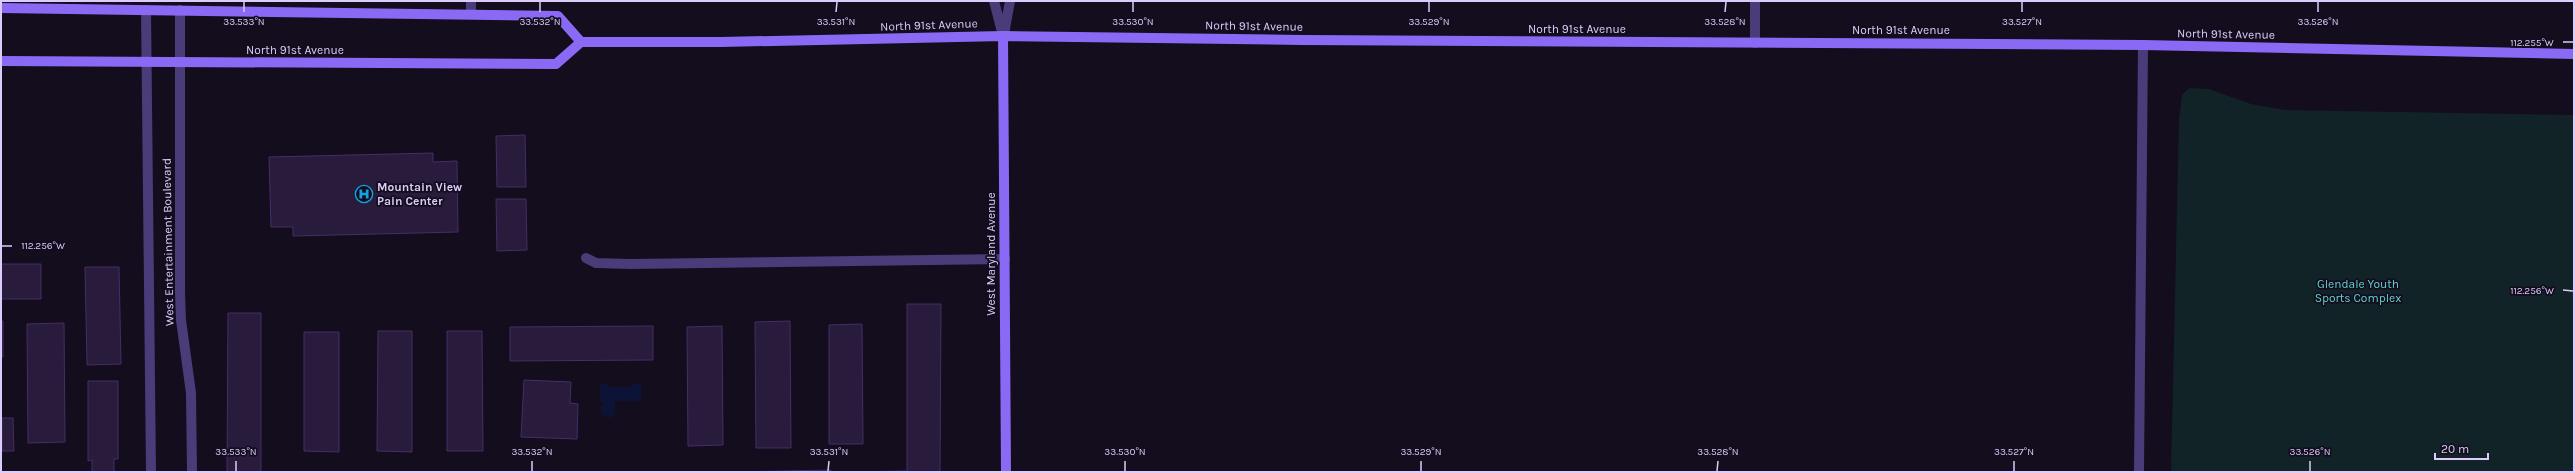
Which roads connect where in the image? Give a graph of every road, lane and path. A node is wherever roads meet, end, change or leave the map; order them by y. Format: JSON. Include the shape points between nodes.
{"nodes":[{"id":1,"x":471,"y":1,"type":"edge"},
{"id":2,"x":994,"y":1,"type":"edge"},
{"id":3,"x":1010,"y":1,"type":"edge"},
{"id":4,"x":1755,"y":1,"type":"edge"},
{"id":5,"x":1,"y":8,"type":"edge"},
{"id":6,"x":146,"y":10,"type":"junction"},
{"id":7,"x":180,"y":10,"type":"junction"},
{"id":8,"x":471,"y":14,"type":"junction"},
{"id":9,"x":1003,"y":36,"type":"junction"},
{"id":10,"x":581,"y":42,"type":"junction"},
{"id":11,"x":1755,"y":43,"type":"junction"},
{"id":12,"x":2143,"y":45,"type":"junction"},
{"id":13,"x":2574,"y":54,"type":"edge"},
{"id":14,"x":1,"y":61,"type":"edge"},
{"id":15,"x":145,"y":62,"type":"junction"},
{"id":16,"x":180,"y":62,"type":"junction"},
{"id":17,"x":586,"y":258,"type":"dead end"},
{"id":18,"x":1005,"y":259,"type":"junction"},
{"id":19,"x":152,"y":472,"type":"edge"},
{"id":20,"x":192,"y":472,"type":"edge"},
{"id":21,"x":1006,"y":472,"type":"edge"},
{"id":22,"x":2139,"y":472,"type":"edge"}],
"edges":[{"from":1,"to":8,"type":"street"},
{"from":2,"to":9,"type":"street","name":"West Maryland Avenue"},
{"from":3,"to":9,"type":"street","name":"West Maryland Avenue"},
{"from":4,"to":11,"type":"street"},
{"from":5,"to":6,"type":"main road"},
{"from":6,"to":7,"type":"main road"},
{"from":6,"to":15,"type":"street","name":"West Entertainment Boulevard"},
{"from":7,"to":8,"type":"main road"},
{"from":7,"to":16,"type":"street","name":"West Entertainment Boulevard"},
{"from":8,"to":10,"type":"main road","via":[[558,16]]},
{"from":9,"to":10,"type":"main road","name":"North 91st Avenue","via":[[742,42]]},
{"from":9,"to":11,"type":"main road","name":"North 91st Avenue"},
{"from":9,"to":18,"type":"main road","name":"West Maryland Avenue"},
{"from":10,"to":16,"type":"main road","name":"North 91st Avenue","via":[[556,64]]},
{"from":11,"to":12,"type":"main road","name":"North 91st Avenue"},
{"from":12,"to":13,"type":"main road","name":"North 91st Avenue"},
{"from":12,"to":22,"type":"street"},
{"from":14,"to":15,"type":"main road","name":"North 91st Avenue"},
{"from":15,"to":16,"type":"main road","name":"North 91st Avenue"},
{"from":15,"to":19,"type":"street","name":"West Entertainment Boulevard"},
{"from":16,"to":20,"type":"street","name":"West Entertainment Boulevard","via":[[181,320],[191,393]]},
{"from":17,"to":18,"type":"street","via":[[596,263],[630,264]]},
{"from":18,"to":21,"type":"main road","name":"West Maryland Avenue"}]}
